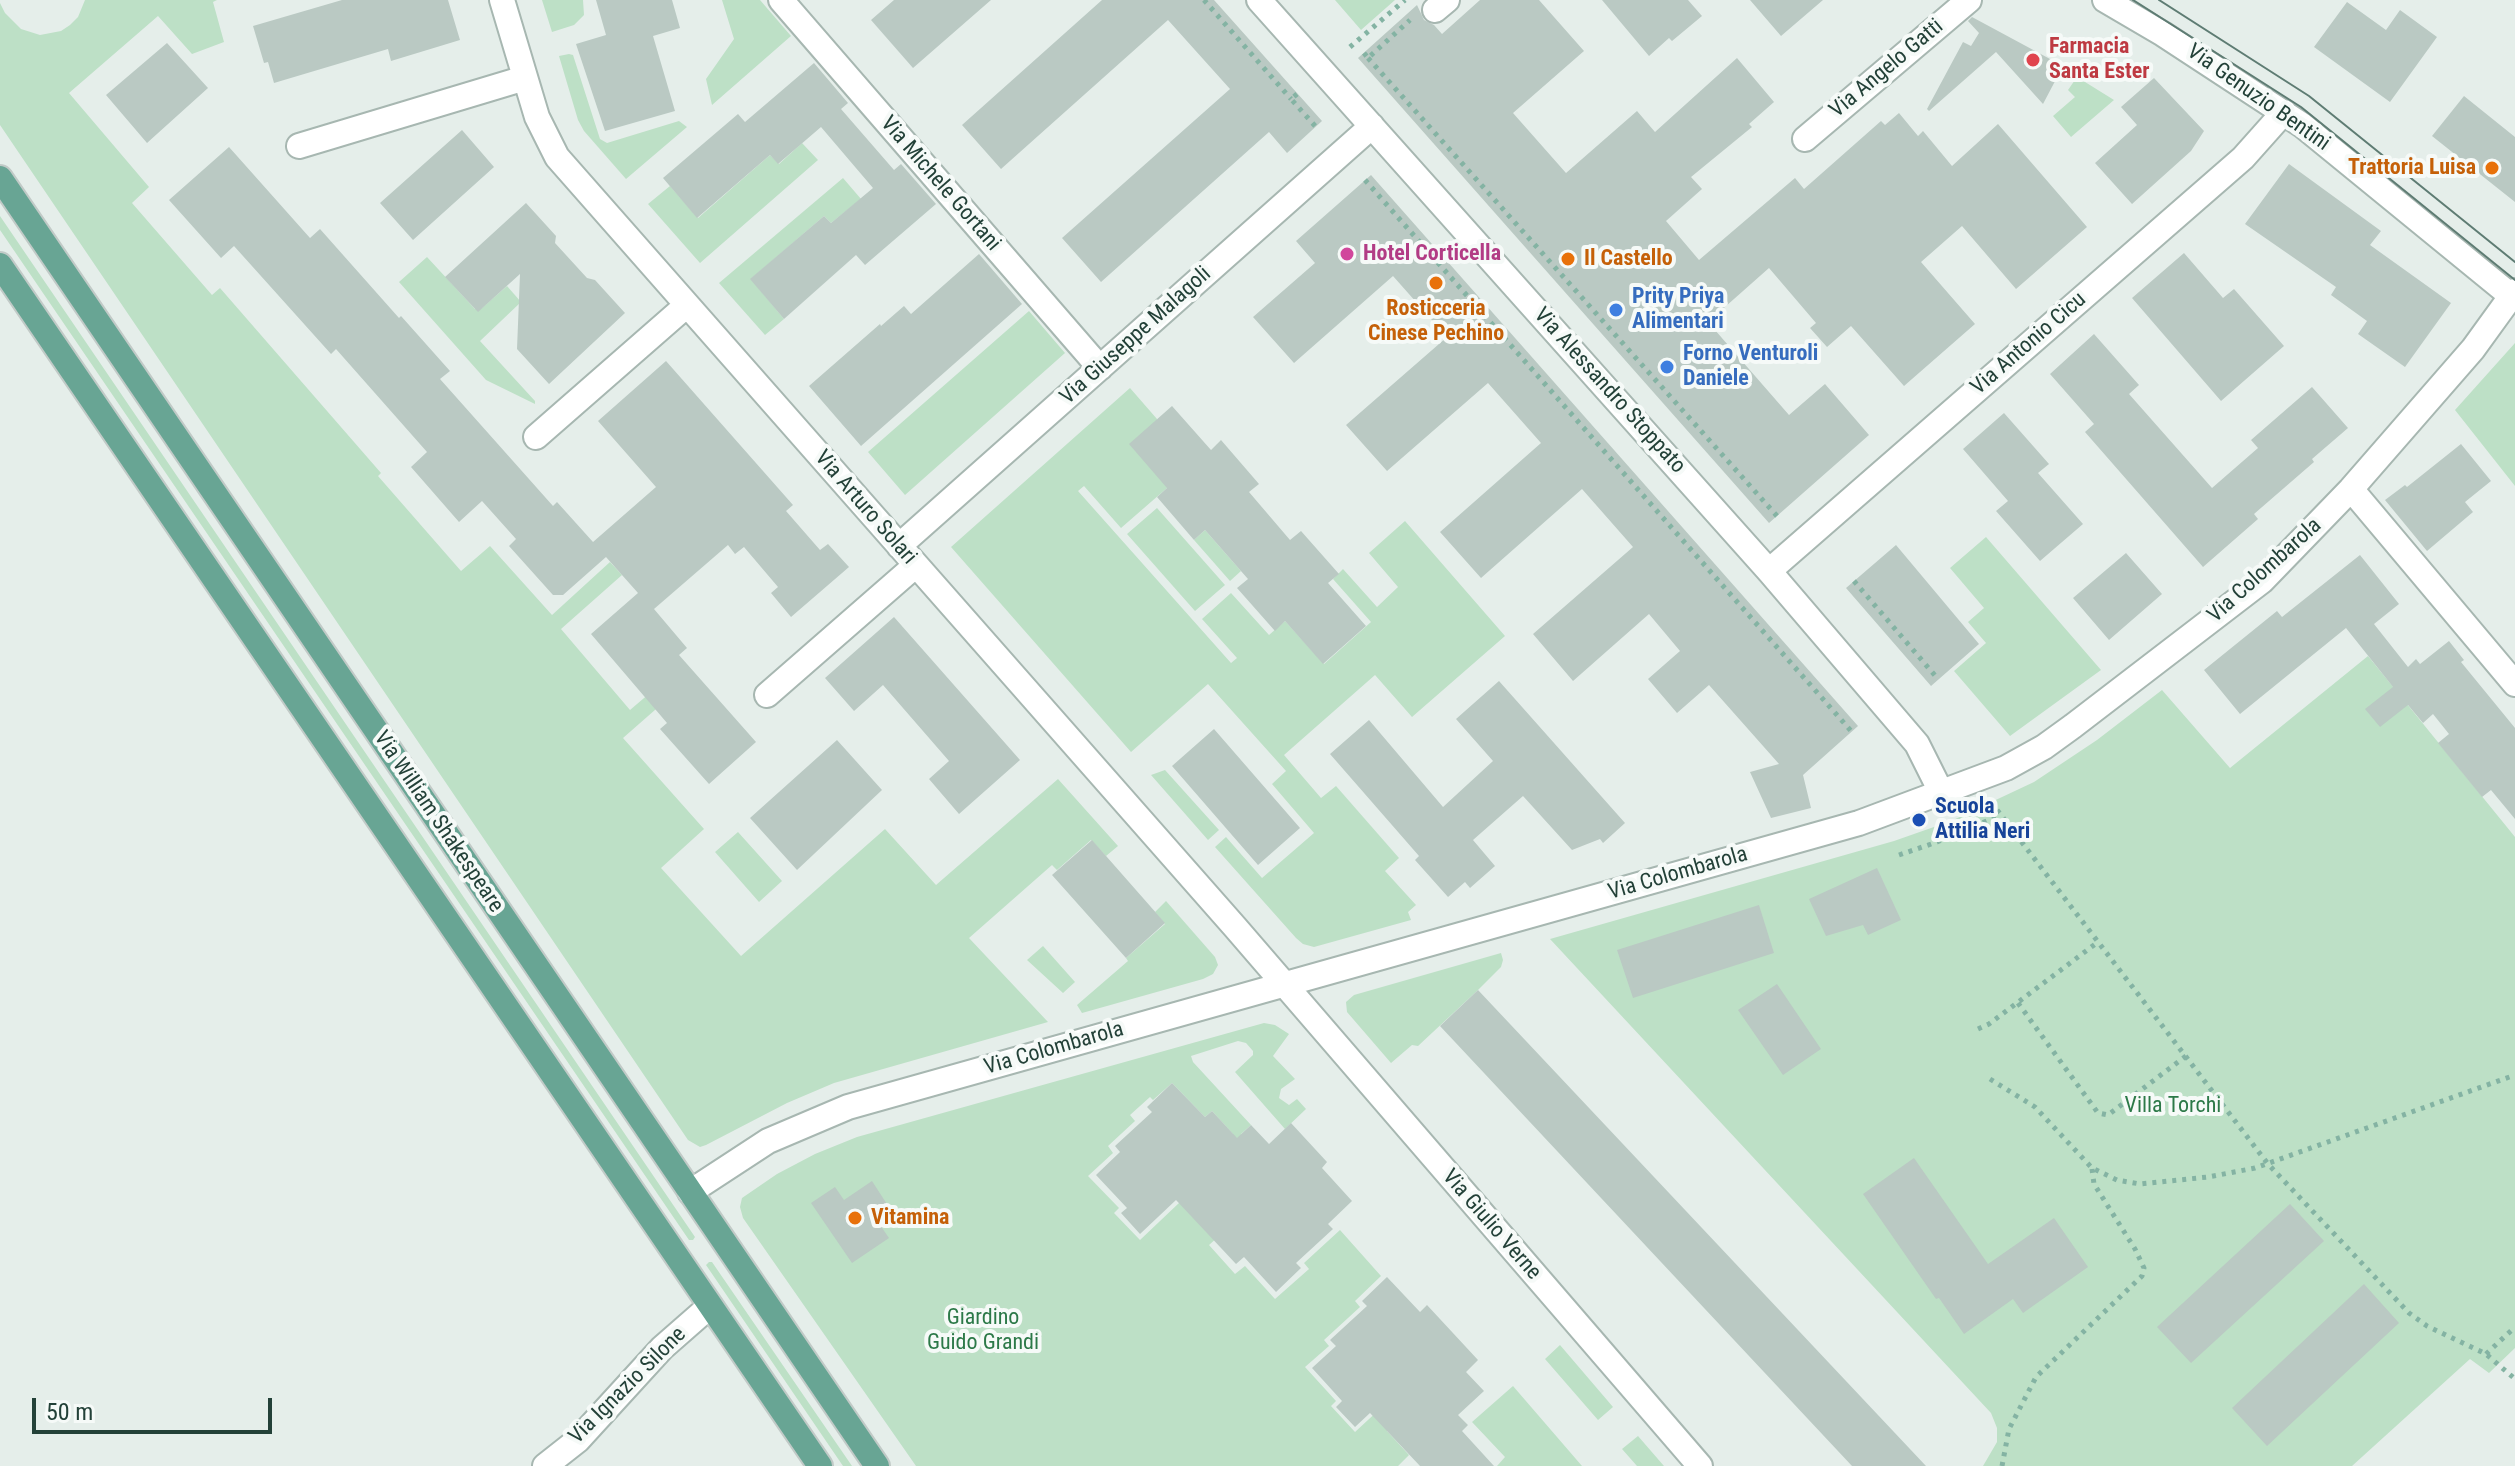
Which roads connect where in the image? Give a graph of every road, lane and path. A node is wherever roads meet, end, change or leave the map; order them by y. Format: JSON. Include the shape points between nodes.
{"nodes":[{"id":1,"x":502,"y":0,"type":"edge"},
{"id":2,"x":781,"y":0,"type":"edge"},
{"id":3,"x":1204,"y":0,"type":"edge"},
{"id":4,"x":1259,"y":0,"type":"edge"},
{"id":5,"x":1405,"y":0,"type":"edge"},
{"id":6,"x":1969,"y":0,"type":"edge"},
{"id":7,"x":2105,"y":0,"type":"edge"},
{"id":8,"x":1435,"y":7,"type":"edge"},
{"id":9,"x":1350,"y":47,"type":"dead end"},
{"id":10,"x":525,"y":78,"type":"junction"},
{"id":11,"x":1297,"y":94,"type":"dead end"},
{"id":12,"x":1291,"y":99,"type":"junction"},
{"id":13,"x":2284,"y":112,"type":"junction"},
{"id":14,"x":1372,"y":126,"type":"junction"},
{"id":15,"x":1316,"y":127,"type":"dead end"},
{"id":16,"x":1805,"y":139,"type":"dead end"},
{"id":17,"x":299,"y":146,"type":"dead end"},
{"id":18,"x":0,"y":178,"type":"edge"},
{"id":19,"x":1365,"y":180,"type":"dead end"},
{"id":20,"x":0,"y":265,"type":"edge"},
{"id":21,"x":2514,"y":296,"type":"edge"},
{"id":22,"x":687,"y":305,"type":"junction"},
{"id":23,"x":1100,"y":368,"type":"junction"},
{"id":24,"x":536,"y":437,"type":"dead end"},
{"id":25,"x":2351,"y":489,"type":"junction"},
{"id":26,"x":1777,"y":516,"type":"dead end"},
{"id":27,"x":899,"y":546,"type":"junction"},
{"id":28,"x":916,"y":565,"type":"junction"},
{"id":29,"x":1769,"y":571,"type":"junction"},
{"id":30,"x":1854,"y":581,"type":"dead end"},
{"id":31,"x":1938,"y":679,"type":"dead end"},
{"id":32,"x":2515,"y":684,"type":"edge"},
{"id":33,"x":767,"y":695,"type":"dead end"},
{"id":34,"x":1851,"y":731,"type":"dead end"},
{"id":35,"x":1942,"y":794,"type":"junction"},
{"id":36,"x":1989,"y":797,"type":"dead end"},
{"id":37,"x":2001,"y":815,"type":"junction"},
{"id":38,"x":1899,"y":855,"type":"dead end"},
{"id":39,"x":2098,"y":942,"type":"junction"},
{"id":40,"x":1283,"y":984,"type":"junction"},
{"id":41,"x":2018,"y":1003,"type":"junction"},
{"id":42,"x":1978,"y":1029,"type":"dead end"},
{"id":43,"x":2186,"y":1056,"type":"junction"},
{"id":44,"x":2515,"y":1075,"type":"edge"},
{"id":45,"x":1990,"y":1079,"type":"dead end"},
{"id":46,"x":2268,"y":1164,"type":"junction"},
{"id":47,"x":2092,"y":1168,"type":"junction"},
{"id":48,"x":690,"y":1192,"type":"junction"},
{"id":49,"x":710,"y":1306,"type":"junction"},
{"id":50,"x":2515,"y":1327,"type":"edge"},
{"id":51,"x":2486,"y":1354,"type":"junction"},
{"id":52,"x":2515,"y":1379,"type":"edge"},
{"id":53,"x":545,"y":1466,"type":"edge"},
{"id":54,"x":820,"y":1466,"type":"edge"},
{"id":55,"x":877,"y":1466,"type":"edge"},
{"id":56,"x":1700,"y":1466,"type":"edge"},
{"id":57,"x":2002,"y":1466,"type":"edge"}],
"edges":[{"from":1,"to":10,"type":"street","name":"Via Arturo Solari"},
{"from":2,"to":23,"type":"street","name":"Via Michele Gortani"},
{"from":3,"to":12,"type":"path"},
{"from":4,"to":14,"type":"street","name":"Via Alessandro Stoppato"},
{"from":5,"to":9,"type":"path"},
{"from":6,"to":16,"type":"street","name":"Via Angelo Gatti"},
{"from":7,"to":13,"type":"street","name":"Via Genuzio Bentini"},
{"from":8,"to":26,"type":"path","via":[[1366,55]]},
{"from":10,"to":17,"type":"street"},
{"from":10,"to":22,"type":"street","name":"Via Arturo Solari","via":[[557,157]]},
{"from":11,"to":12,"type":"path"},
{"from":12,"to":15,"type":"path"},
{"from":13,"to":21,"type":"street","name":"Via Genuzio Bentini"},
{"from":13,"to":29,"type":"street","name":"Via Antonio Cicu","via":[[2243,158]]},
{"from":14,"to":23,"type":"street","name":"Via Giuseppe Malagoli"},
{"from":14,"to":29,"type":"street","name":"Via Alessandro Stoppato"},
{"from":18,"to":48,"type":"main road","name":"Via William Shakespeare"},
{"from":19,"to":34,"type":"path"},
{"from":20,"to":49,"type":"main road"},
{"from":21,"to":25,"type":"street","name":"Via Colombarola"},
{"from":22,"to":24,"type":"street"},
{"from":22,"to":27,"type":"street","name":"Via Arturo Solari"},
{"from":23,"to":27,"type":"street","name":"Via Giuseppe Malagoli"},
{"from":25,"to":32,"type":"street"},
{"from":25,"to":35,"type":"street","name":"Via Colombarola","via":[[2262,581],[2115,696],[2023,760]]},
{"from":27,"to":28,"type":"street","name":"Via Arturo Solari"},
{"from":28,"to":33,"type":"street"},
{"from":28,"to":40,"type":"street","name":"Via Arturo Solari"},
{"from":29,"to":35,"type":"street","name":"Via Alessandro Stoppato","via":[[1917,744]]},
{"from":30,"to":31,"type":"path"},
{"from":35,"to":40,"type":"street","name":"Via Colombarola","via":[[1859,823]]},
{"from":36,"to":37,"type":"path"},
{"from":37,"to":38,"type":"path"},
{"from":37,"to":39,"type":"path"},
{"from":39,"to":41,"type":"path"},
{"from":39,"to":43,"type":"path"},
{"from":40,"to":48,"type":"street","name":"Via Colombarola","via":[[848,1107],[768,1141]]},
{"from":40,"to":56,"type":"street","name":"Via Giulio Verne"},
{"from":41,"to":42,"type":"path"},
{"from":41,"to":43,"type":"path","via":[[2098,1113],[2108,1115]]},
{"from":43,"to":46,"type":"path"},
{"from":44,"to":46,"type":"path"},
{"from":45,"to":47,"type":"path","via":[[2035,1107]]},
{"from":46,"to":47,"type":"path","via":[[2140,1184]]},
{"from":46,"to":51,"type":"path","via":[[2409,1313]]},
{"from":47,"to":57,"type":"path","via":[[2094,1184],[2144,1268],[2142,1276],[2036,1377],[2009,1429]]},
{"from":48,"to":55,"type":"main road","name":"Via William Shakespeare"},
{"from":49,"to":53,"type":"street","name":"Via Ignazio Silone","via":[[662,1348],[578,1440]]},
{"from":49,"to":54,"type":"main road"},
{"from":50,"to":51,"type":"path"},
{"from":51,"to":52,"type":"path"}]}
